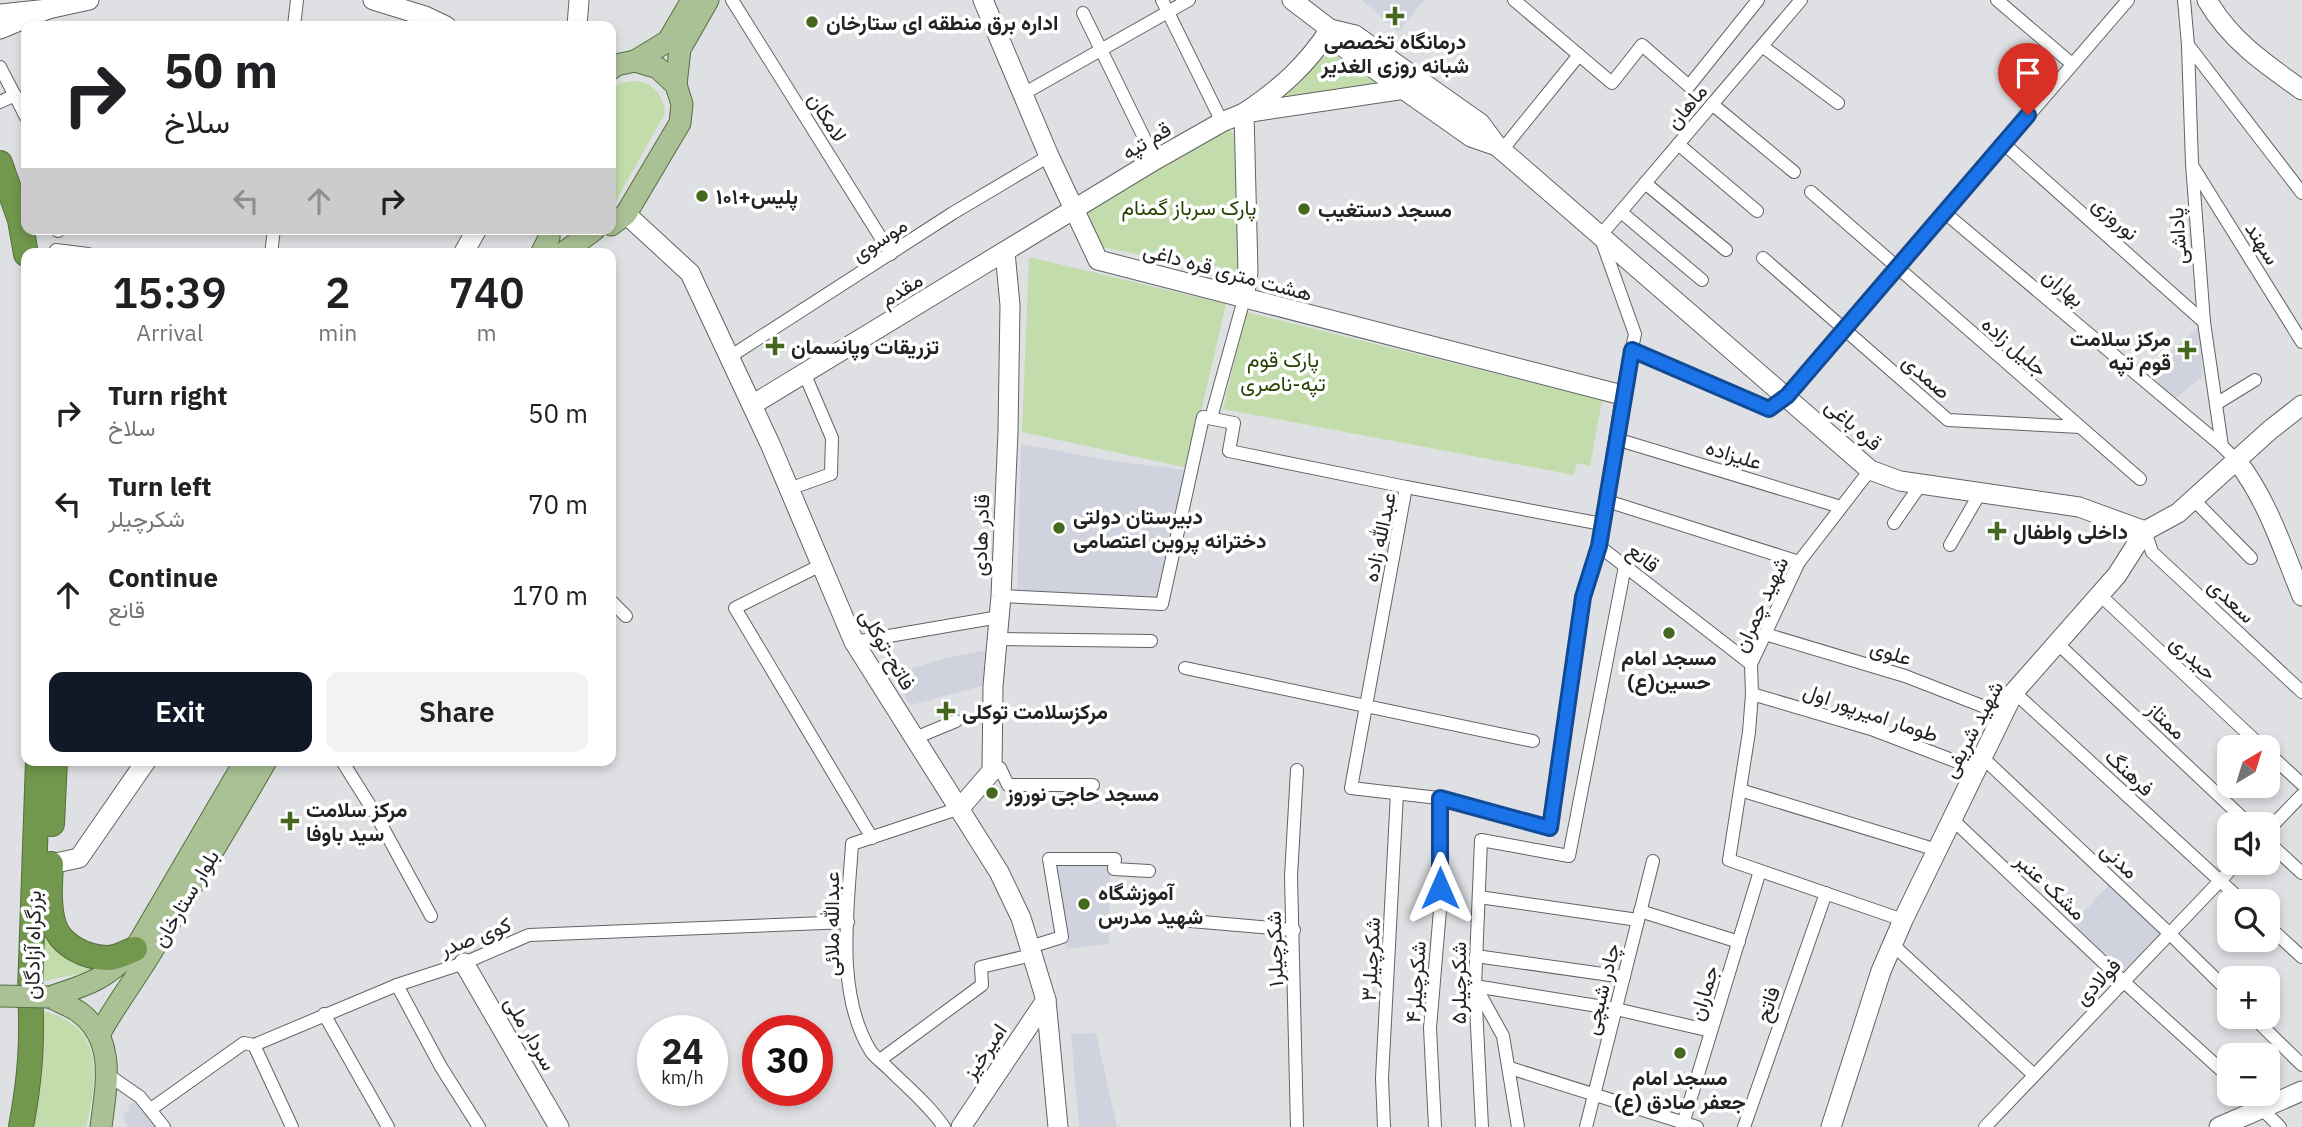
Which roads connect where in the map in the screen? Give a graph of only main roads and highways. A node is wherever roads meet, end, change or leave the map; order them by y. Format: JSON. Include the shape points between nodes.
{"nodes":[{"id":1,"x":692,"y":0,"type":"edge"},
{"id":2,"x":708,"y":0,"type":"edge"},
{"id":3,"x":635,"y":61,"type":"junction"},
{"id":4,"x":616,"y":65,"type":"edge"},
{"id":5,"x":676,"y":85,"type":"junction"},
{"id":6,"x":0,"y":163,"type":"edge"},
{"id":7,"x":618,"y":220,"type":"edge"},
{"id":8,"x":21,"y":226,"type":"edge"},
{"id":9,"x":586,"y":235,"type":"edge"},
{"id":10,"x":570,"y":248,"type":"edge"},
{"id":11,"x":37,"y":766,"type":"edge"},
{"id":12,"x":55,"y":766,"type":"edge"},
{"id":13,"x":242,"y":766,"type":"edge"},
{"id":14,"x":263,"y":766,"type":"edge"},
{"id":15,"x":135,"y":949,"type":"junction"},
{"id":16,"x":40,"y":994,"type":"junction"},
{"id":17,"x":0,"y":996,"type":"edge"},
{"id":18,"x":100,"y":1033,"type":"junction"},
{"id":19,"x":4,"y":1127,"type":"edge"},
{"id":20,"x":21,"y":1127,"type":"edge"},
{"id":21,"x":101,"y":1127,"type":"edge"}],
"edges":[{"from":1,"to":3,"type":"main road","via":[[668,41]]},
{"from":2,"to":5,"type":"main road","via":[[680,49]]},
{"from":3,"to":4,"type":"main road"},
{"from":3,"to":5,"type":"main road","via":[[658,68]]},
{"from":5,"to":7,"type":"main road","via":[[682,104],[680,124]]},
{"from":6,"to":8,"type":"highway"},
{"from":9,"to":10,"type":"main road"},
{"from":11,"to":16,"type":"highway","name":"بزرگراه آزادگان"},
{"from":12,"to":15,"type":"highway","via":[[50,897],[54,925],[65,943],[88,954],[110,958]]},
{"from":13,"to":15,"type":"main road","name":"بلوار ستارخان"},
{"from":14,"to":18,"type":"main road","name":"بلوار ستارخان"},
{"from":15,"to":16,"type":"main road","name":"بلوار ستارخان","via":[[96,982]]},
{"from":16,"to":17,"type":"main road","bridge":true},
{"from":16,"to":18,"type":"main road","via":[[79,1011]]},
{"from":16,"to":19,"type":"highway"},
{"from":16,"to":20,"type":"highway","name":"بزرگراه آزادگان"},
{"from":18,"to":21,"type":"main road","via":[[107,1074]]}]}
